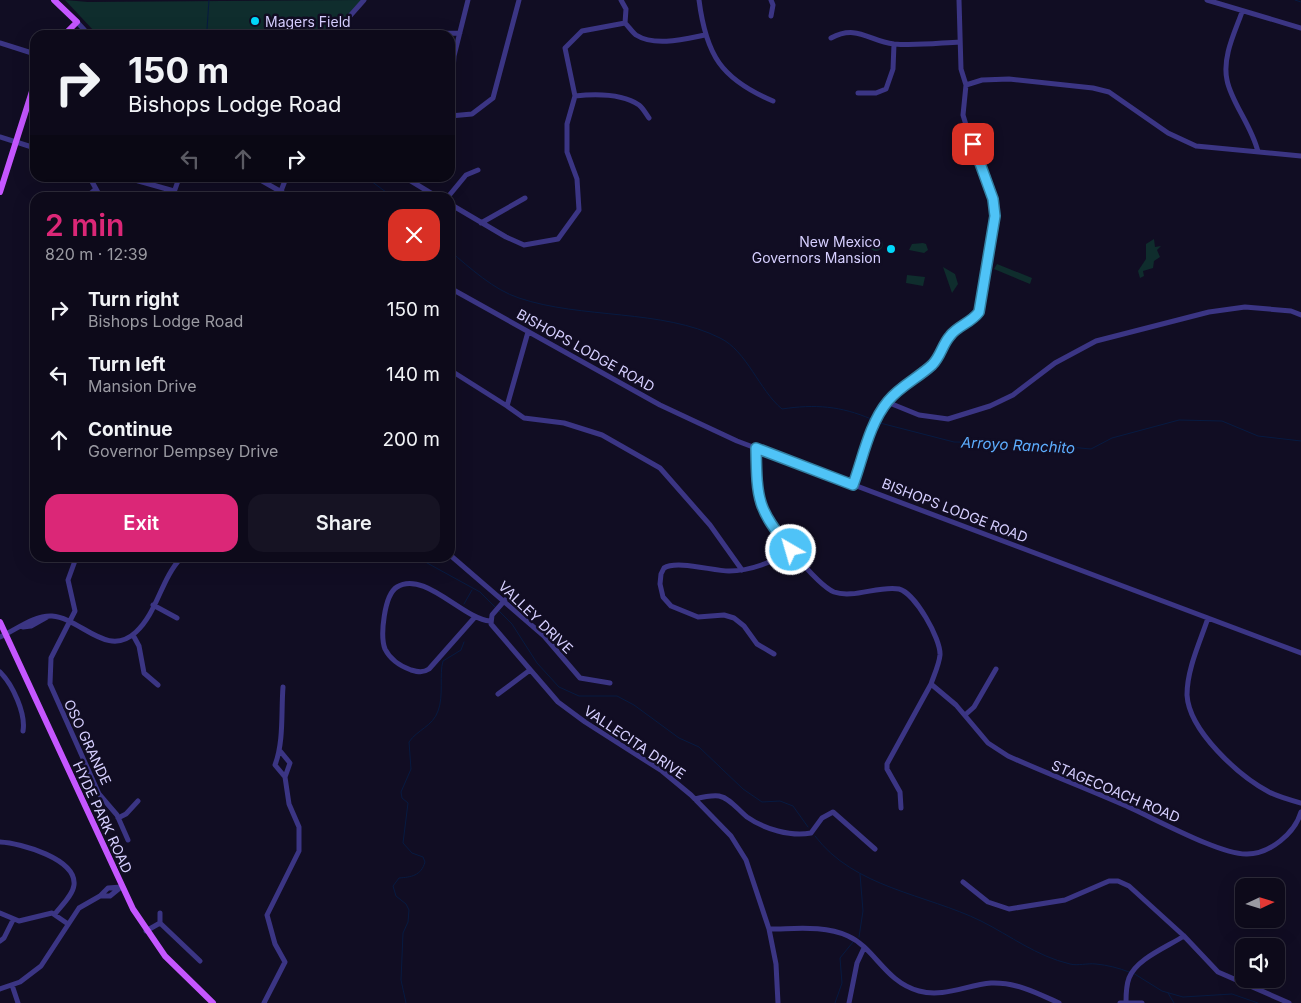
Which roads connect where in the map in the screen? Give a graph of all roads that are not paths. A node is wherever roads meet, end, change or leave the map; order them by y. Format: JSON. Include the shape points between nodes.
{"nodes":[{"id":1,"x":54,"y":0,"type":"edge"},
{"id":2,"x":364,"y":0,"type":"edge"},
{"id":3,"x":468,"y":0,"type":"edge"},
{"id":4,"x":519,"y":0,"type":"edge"},
{"id":5,"x":621,"y":0,"type":"edge"},
{"id":6,"x":699,"y":0,"type":"edge"},
{"id":7,"x":771,"y":0,"type":"edge"},
{"id":8,"x":959,"y":0,"type":"edge"},
{"id":9,"x":1207,"y":0,"type":"edge"},
{"id":10,"x":1242,"y":12,"type":"junction"},
{"id":11,"x":771,"y":16,"type":"dead end"},
{"id":12,"x":77,"y":22,"type":"junction"},
{"id":13,"x":625,"y":23,"type":"junction"},
{"id":14,"x":1301,"y":28,"type":"edge"},
{"id":15,"x":69,"y":30,"type":"edge"},
{"id":16,"x":84,"y":30,"type":"edge"},
{"id":17,"x":337,"y":30,"type":"edge"},
{"id":18,"x":455,"y":33,"type":"edge"},
{"id":19,"x":460,"y":33,"type":"junction"},
{"id":20,"x":705,"y":35,"type":"junction"},
{"id":21,"x":831,"y":38,"type":"dead end"},
{"id":22,"x":0,"y":42,"type":"edge"},
{"id":23,"x":960,"y":42,"type":"junction"},
{"id":24,"x":894,"y":44,"type":"junction"},
{"id":25,"x":30,"y":52,"type":"edge"},
{"id":26,"x":455,"y":54,"type":"edge"},
{"id":27,"x":966,"y":85,"type":"junction"},
{"id":28,"x":858,"y":93,"type":"dead end"},
{"id":29,"x":574,"y":96,"type":"junction"},
{"id":30,"x":30,"y":98,"type":"edge"},
{"id":31,"x":773,"y":101,"type":"dead end"},
{"id":32,"x":455,"y":116,"type":"edge"},
{"id":33,"x":649,"y":118,"type":"dead end"},
{"id":34,"x":0,"y":137,"type":"edge"},
{"id":35,"x":16,"y":142,"type":"junction"},
{"id":36,"x":30,"y":146,"type":"edge"},
{"id":37,"x":1258,"y":152,"type":"junction"},
{"id":38,"x":1301,"y":156,"type":"edge"},
{"id":39,"x":478,"y":170,"type":"dead end"},
{"id":40,"x":92,"y":182,"type":"edge"},
{"id":41,"x":142,"y":182,"type":"edge"},
{"id":42,"x":177,"y":182,"type":"edge"},
{"id":43,"x":264,"y":182,"type":"edge"},
{"id":44,"x":284,"y":182,"type":"edge"},
{"id":45,"x":413,"y":182,"type":"edge"},
{"id":46,"x":96,"y":189,"type":"junction"},
{"id":47,"x":174,"y":191,"type":"joint"},
{"id":48,"x":281,"y":191,"type":"joint"},
{"id":49,"x":0,"y":192,"type":"edge"},
{"id":50,"x":92,"y":192,"type":"edge"},
{"id":51,"x":98,"y":192,"type":"edge"},
{"id":52,"x":429,"y":192,"type":"edge"},
{"id":53,"x":452,"y":192,"type":"edge"},
{"id":54,"x":525,"y":198,"type":"dead end"},
{"id":55,"x":455,"y":207,"type":"edge"},
{"id":56,"x":481,"y":223,"type":"junction"},
{"id":57,"x":455,"y":291,"type":"edge"},
{"id":58,"x":1301,"y":315,"type":"edge"},
{"id":59,"x":528,"y":332,"type":"junction"},
{"id":60,"x":455,"y":373,"type":"edge"},
{"id":61,"x":887,"y":402,"type":"junction"},
{"id":62,"x":507,"y":406,"type":"junction"},
{"id":63,"x":756,"y":448,"type":"junction"},
{"id":64,"x":853,"y":485,"type":"junction"},
{"id":65,"x":791,"y":550,"type":"junction"},
{"id":66,"x":455,"y":559,"type":"edge"},
{"id":67,"x":75,"y":562,"type":"edge"},
{"id":68,"x":177,"y":562,"type":"edge"},
{"id":69,"x":742,"y":570,"type":"junction"},
{"id":70,"x":505,"y":600,"type":"junction"},
{"id":71,"x":152,"y":605,"type":"junction"},
{"id":72,"x":475,"y":617,"type":"junction"},
{"id":73,"x":177,"y":618,"type":"dead end"},
{"id":74,"x":1208,"y":618,"type":"junction"},
{"id":75,"x":490,"y":620,"type":"junction"},
{"id":76,"x":0,"y":622,"type":"edge"},
{"id":77,"x":70,"y":622,"type":"junction"},
{"id":78,"x":133,"y":635,"type":"junction"},
{"id":79,"x":3,"y":636,"type":"edge"},
{"id":80,"x":1301,"y":653,"type":"edge"},
{"id":81,"x":774,"y":654,"type":"dead end"},
{"id":82,"x":996,"y":669,"type":"dead end"},
{"id":83,"x":530,"y":670,"type":"junction"},
{"id":84,"x":0,"y":672,"type":"edge"},
{"id":85,"x":610,"y":683,"type":"dead end"},
{"id":86,"x":931,"y":684,"type":"junction"},
{"id":87,"x":158,"y":685,"type":"dead end"},
{"id":88,"x":283,"y":686,"type":"dead end"},
{"id":89,"x":498,"y":694,"type":"dead end"},
{"id":90,"x":965,"y":715,"type":"junction"},
{"id":91,"x":23,"y":731,"type":"dead end"},
{"id":92,"x":281,"y":752,"type":"junction"},
{"id":93,"x":285,"y":777,"type":"junction"},
{"id":94,"x":696,"y":799,"type":"junction"},
{"id":95,"x":138,"y":801,"type":"dead end"},
{"id":96,"x":1301,"y":803,"type":"edge"},
{"id":97,"x":901,"y":808,"type":"dead end"},
{"id":98,"x":1301,"y":812,"type":"edge"},
{"id":99,"x":118,"y":818,"type":"junction"},
{"id":100,"x":128,"y":840,"type":"dead end"},
{"id":101,"x":0,"y":842,"type":"edge"},
{"id":102,"x":875,"y":848,"type":"dead end"},
{"id":103,"x":963,"y":882,"type":"dead end"},
{"id":104,"x":121,"y":887,"type":"junction"},
{"id":105,"x":0,"y":913,"type":"edge"},
{"id":106,"x":160,"y":913,"type":"dead end"},
{"id":107,"x":55,"y":914,"type":"junction"},
{"id":108,"x":13,"y":920,"type":"junction"},
{"id":109,"x":160,"y":923,"type":"junction"},
{"id":110,"x":68,"y":924,"type":"junction"},
{"id":111,"x":769,"y":929,"type":"junction"},
{"id":112,"x":146,"y":930,"type":"junction"},
{"id":113,"x":1184,"y":936,"type":"junction"},
{"id":114,"x":0,"y":941,"type":"edge"},
{"id":115,"x":864,"y":948,"type":"junction"},
{"id":116,"x":200,"y":961,"type":"dead end"},
{"id":117,"x":12,"y":985,"type":"junction"},
{"id":118,"x":0,"y":989,"type":"edge"},
{"id":119,"x":1123,"y":1002,"type":"edge"},
{"id":120,"x":18,"y":1003,"type":"edge"},
{"id":121,"x":213,"y":1003,"type":"edge"},
{"id":122,"x":264,"y":1003,"type":"edge"},
{"id":123,"x":778,"y":1003,"type":"edge"},
{"id":124,"x":849,"y":1003,"type":"edge"},
{"id":125,"x":1059,"y":1003,"type":"edge"},
{"id":126,"x":1142,"y":1003,"type":"edge"},
{"id":127,"x":1289,"y":1003,"type":"edge"}],
"edges":[{"from":1,"to":12,"type":"main road"},
{"from":2,"to":17,"type":"street"},
{"from":3,"to":19,"type":"street"},
{"from":4,"to":32,"type":"street","via":[[493,98],[472,114]]},
{"from":5,"to":13,"type":"street","via":[[626,9]]},
{"from":6,"to":20,"type":"street"},
{"from":7,"to":11,"type":"street"},
{"from":8,"to":23,"type":"street"},
{"from":9,"to":10,"type":"street"},
{"from":10,"to":14,"type":"street"},
{"from":10,"to":37,"type":"street","via":[[1230,46],[1227,80],[1255,137]]},
{"from":12,"to":15,"type":"main road"},
{"from":12,"to":16,"type":"street"},
{"from":13,"to":20,"type":"street","via":[[636,35],[654,40],[680,40]]},
{"from":13,"to":29,"type":"street","via":[[582,31],[565,48]]},
{"from":18,"to":19,"type":"street"},
{"from":19,"to":26,"type":"street"},
{"from":20,"to":31,"type":"street","via":[[709,49],[734,79]]},
{"from":21,"to":24,"type":"street","via":[[842,32],[854,32]]},
{"from":22,"to":25,"type":"street"},
{"from":23,"to":24,"type":"street"},
{"from":23,"to":27,"type":"street"},
{"from":24,"to":28,"type":"street","via":[[893,70],[886,89],[876,93]]},
{"from":27,"to":37,"type":"street","via":[[982,80],[1009,79],[1092,88],[1108,92],[1168,133],[1196,146]]},
{"from":27,"to":61,"type":"street","via":[[963,115],[993,199],[995,216],[979,312],[948,337],[933,364]]},
{"from":29,"to":33,"type":"street","via":[[618,97],[639,105]]},
{"from":29,"to":56,"type":"street","via":[[567,124],[567,152],[577,179],[579,210],[558,239],[524,245]]},
{"from":30,"to":35,"type":"main road"},
{"from":34,"to":35,"type":"street"},
{"from":35,"to":36,"type":"street"},
{"from":35,"to":49,"type":"main road"},
{"from":37,"to":38,"type":"street"},
{"from":39,"to":53,"type":"street","via":[[466,175]]},
{"from":40,"to":46,"type":"street"},
{"from":41,"to":47,"type":"street"},
{"from":42,"to":47,"type":"street"},
{"from":43,"to":48,"type":"street"},
{"from":44,"to":48,"type":"street"},
{"from":45,"to":52,"type":"street"},
{"from":46,"to":50,"type":"street"},
{"from":46,"to":51,"type":"street"},
{"from":54,"to":56,"type":"street"},
{"from":55,"to":56,"type":"street"},
{"from":57,"to":59,"type":"street","name":"BISHOPS LODGE ROAD"},
{"from":58,"to":61,"type":"street","via":[[1291,310],[1245,307],[1209,312],[1096,341],[1056,363],[1013,395],[948,419],[919,415]]},
{"from":59,"to":62,"type":"street"},
{"from":59,"to":63,"type":"street","name":"BISHOPS LODGE ROAD","via":[[660,404]]},
{"from":60,"to":62,"type":"street"},
{"from":61,"to":64,"type":"street","via":[[874,424]]},
{"from":62,"to":69,"type":"street","via":[[524,418],[564,423],[602,435],[660,468],[710,525]]},
{"from":63,"to":64,"type":"street","name":"BISHOPS LODGE ROAD"},
{"from":63,"to":65,"type":"street","via":[[757,489],[762,509]]},
{"from":64,"to":74,"type":"street","name":"BISHOPS LODGE ROAD"},
{"from":65,"to":69,"type":"street","via":[[775,560]]},
{"from":65,"to":86,"type":"street","via":[[822,584],[834,592],[899,589],[910,596],[936,637],[940,654]]},
{"from":66,"to":70,"type":"street","name":"VALLEY DRIVE"},
{"from":67,"to":77,"type":"street","name":"OSO GRANDE","via":[[68,580],[76,606]]},
{"from":68,"to":71,"type":"street"},
{"from":69,"to":81,"type":"street","via":[[670,566],[660,574],[661,588],[668,603],[678,610],[702,617],[724,615],[734,618],[757,644]]},
{"from":70,"to":75,"type":"street"},
{"from":70,"to":85,"type":"street","name":"VALLEY DRIVE","via":[[553,645],[580,678]]},
{"from":71,"to":73,"type":"street"},
{"from":71,"to":78,"type":"street"},
{"from":72,"to":72,"type":"street","via":[[432,590],[412,584],[402,585],[393,590],[387,602],[384,644],[396,662],[424,672]]},
{"from":72,"to":75,"type":"street"},
{"from":74,"to":80,"type":"street","name":"BISHOPS LODGE ROAD"},
{"from":74,"to":96,"type":"street","via":[[1188,684],[1188,701],[1195,718],[1208,739],[1241,773],[1271,793]]},
{"from":75,"to":83,"type":"street","name":"VALLECITA DRIVE"},
{"from":76,"to":79,"type":"main road","name":"HYDE PARK ROAD"},
{"from":77,"to":78,"type":"street","via":[[107,640],[122,640]]},
{"from":77,"to":79,"type":"street","via":[[48,616]]},
{"from":77,"to":99,"type":"street","name":"OSO GRANDE","via":[[51,659],[50,684],[99,794]]},
{"from":78,"to":87,"type":"street","via":[[139,646],[144,673]]},
{"from":79,"to":104,"type":"main road","name":"HYDE PARK ROAD"},
{"from":82,"to":90,"type":"street"},
{"from":83,"to":89,"type":"street"},
{"from":83,"to":94,"type":"street","name":"VALLECITA DRIVE","via":[[553,698],[657,767]]},
{"from":84,"to":91,"type":"street","via":[[22,713]]},
{"from":86,"to":90,"type":"street","name":"STAGECOACH ROAD"},
{"from":86,"to":97,"type":"street","via":[[887,764],[900,792]]},
{"from":88,"to":92,"type":"street"},
{"from":90,"to":98,"type":"street","name":"STAGECOACH ROAD","via":[[988,743],[1008,756],[1235,852],[1253,854],[1271,847],[1292,829]]},
{"from":92,"to":93,"type":"street","via":[[276,765]]},
{"from":92,"to":93,"type":"street","via":[[290,763]]},
{"from":93,"to":122,"type":"street","via":[[299,827],[298,851],[267,915],[275,944],[285,962]]},
{"from":94,"to":102,"type":"street","via":[[723,797],[748,818],[799,836],[811,833],[822,818],[833,812]]},
{"from":94,"to":111,"type":"street","name":"VALLECITA DRIVE","via":[[740,847]]},
{"from":95,"to":99,"type":"street"},
{"from":99,"to":100,"type":"street","name":"OSO GRANDE"},
{"from":101,"to":107,"type":"street","via":[[25,846],[68,867],[74,874],[74,888]]},
{"from":103,"to":113,"type":"street","via":[[988,902],[1009,909],[1060,901],[1107,882],[1118,881],[1129,886]]},
{"from":104,"to":110,"type":"street","via":[[108,888],[79,908]]},
{"from":104,"to":112,"type":"main road","name":"HYDE PARK ROAD"},
{"from":105,"to":108,"type":"street"},
{"from":106,"to":109,"type":"street"},
{"from":107,"to":108,"type":"street"},
{"from":107,"to":110,"type":"street"},
{"from":108,"to":114,"type":"street"},
{"from":109,"to":112,"type":"street"},
{"from":109,"to":116,"type":"street"},
{"from":110,"to":117,"type":"street","via":[[40,966]]},
{"from":111,"to":115,"type":"street","via":[[827,929],[849,936]]},
{"from":111,"to":123,"type":"street","name":"VALLECITA DRIVE","via":[[776,964]]},
{"from":112,"to":121,"type":"main road","name":"HYDE PARK ROAD","via":[[171,963]]},
{"from":113,"to":119,"type":"street","via":[[1134,970]]},
{"from":113,"to":127,"type":"street","via":[[1218,972]]},
{"from":115,"to":124,"type":"street","via":[[855,968]]},
{"from":115,"to":125,"type":"street","via":[[893,977],[918,991],[939,993],[1006,984],[1023,987]]},
{"from":117,"to":118,"type":"street"},
{"from":117,"to":120,"type":"street"},
{"from":119,"to":126,"type":"street"}]}
